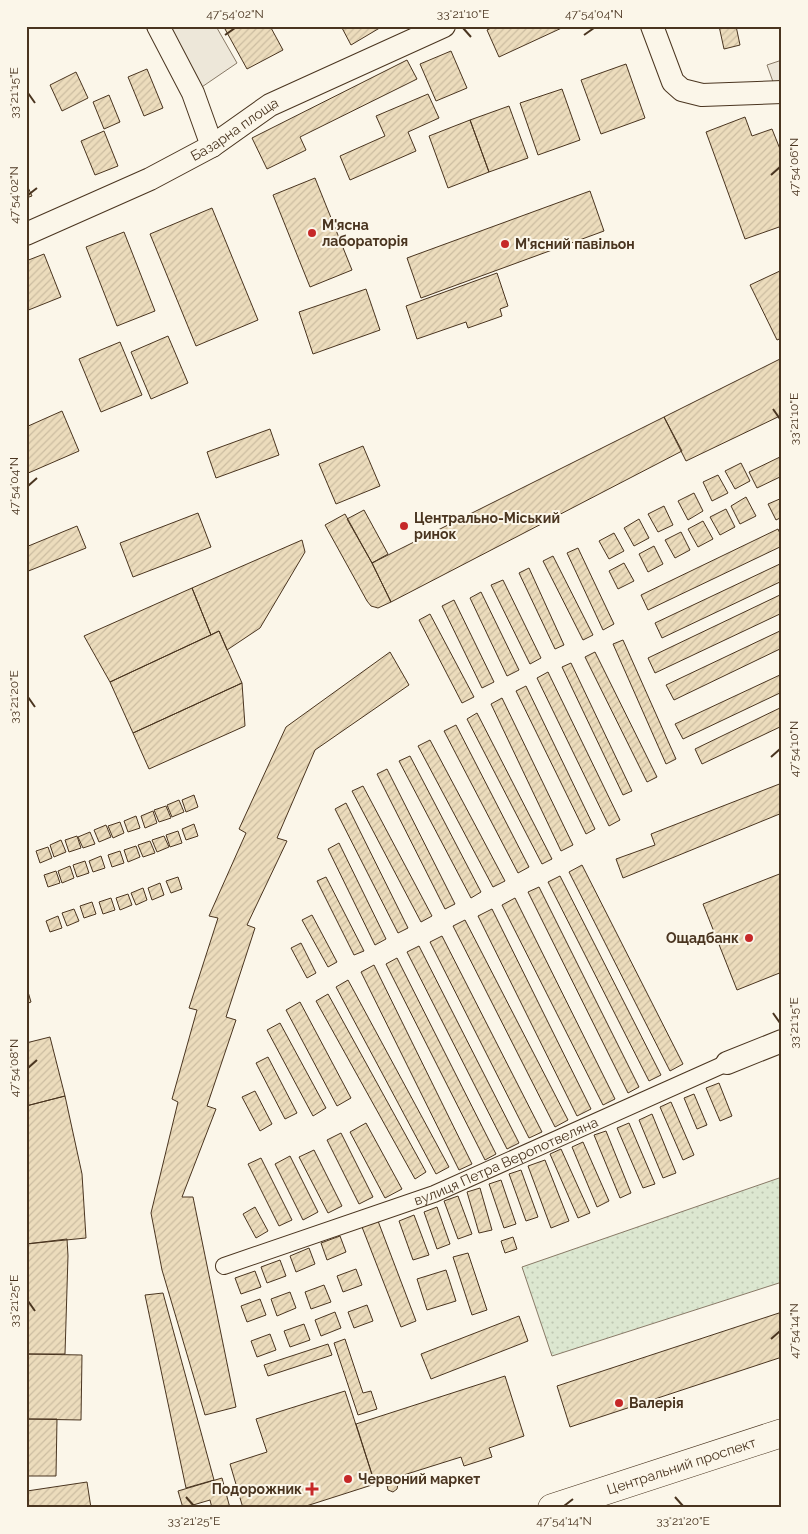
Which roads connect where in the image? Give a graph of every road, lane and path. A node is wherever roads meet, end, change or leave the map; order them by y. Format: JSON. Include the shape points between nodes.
{"nodes":[{"id":1,"x":158,"y":26,"type":"edge"},
{"id":2,"x":444,"y":26,"type":"edge"},
{"id":3,"x":652,"y":26,"type":"edge"},
{"id":4,"x":782,"y":92,"type":"edge"},
{"id":5,"x":212,"y":146,"type":"junction"},
{"id":6,"x":26,"y":234,"type":"edge"},
{"id":7,"x":782,"y":1040,"type":"edge"},
{"id":8,"x":727,"y":1063,"type":"joint"},
{"id":9,"x":224,"y":1266,"type":"dead end"},
{"id":10,"x":782,"y":1433,"type":"edge"},
{"id":11,"x":552,"y":1508,"type":"edge"}],
"edges":[{"from":1,"to":5,"type":"street","via":[[193,93]]},
{"from":2,"to":5,"type":"street","name":"Базарна площа","via":[[270,105]]},
{"from":3,"to":4,"type":"street","via":[[673,82],[682,90],[702,95]]},
{"from":5,"to":6,"type":"street","name":"Базарна площа","via":[[150,179]]},
{"from":7,"to":8,"type":"street","name":"вулиця Петра Веропотвеляна"},
{"from":8,"to":9,"type":"street","name":"вулиця Петра Веропотвеляна","via":[[434,1194]]},
{"from":10,"to":11,"type":"main road","name":"Центральний проспект"}]}
